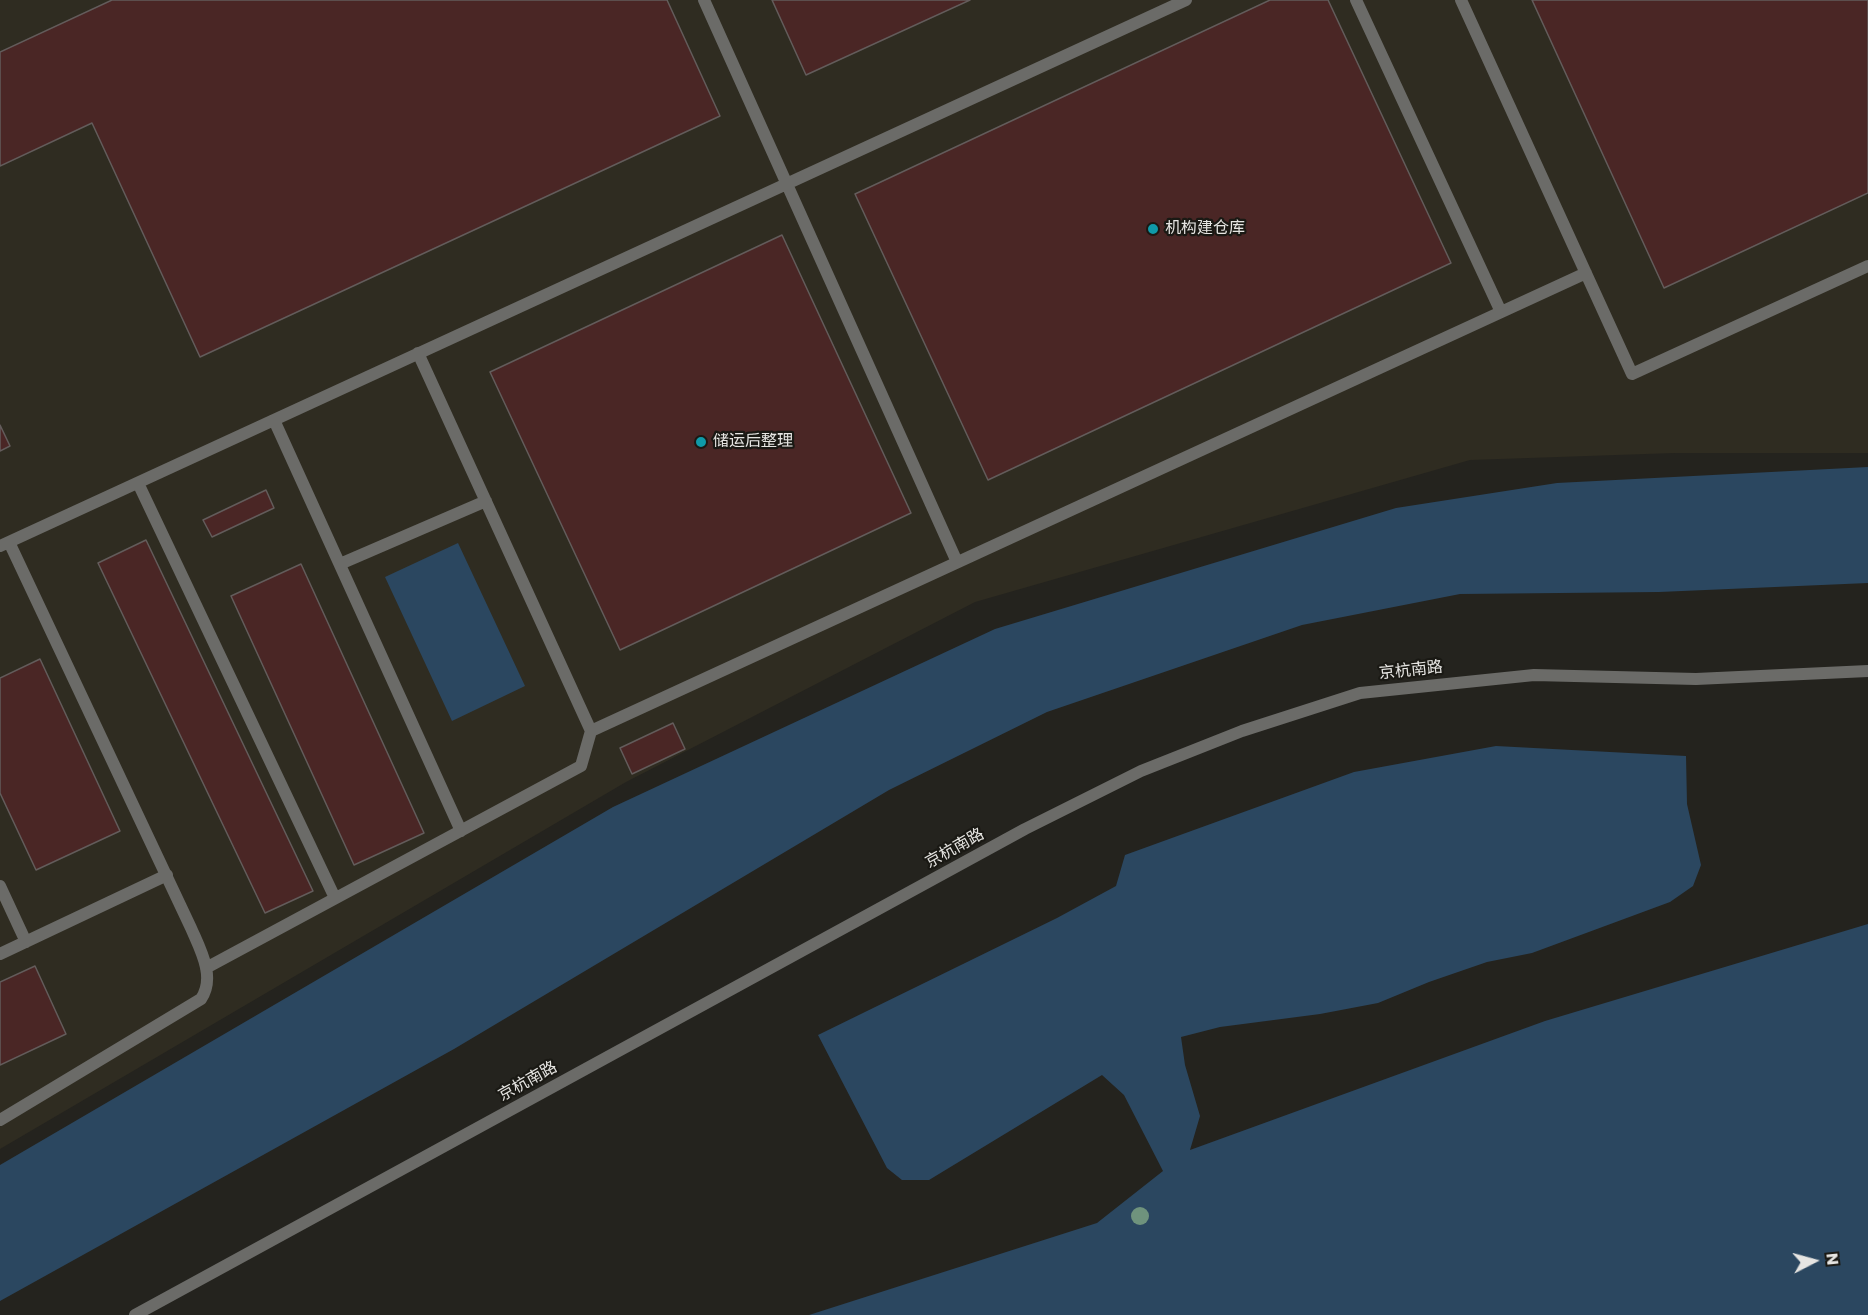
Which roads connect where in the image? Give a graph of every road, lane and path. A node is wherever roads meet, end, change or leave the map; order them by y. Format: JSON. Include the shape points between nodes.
{"nodes":[{"id":1,"x":704,"y":0,"type":"edge"},
{"id":2,"x":1186,"y":0,"type":"edge"},
{"id":3,"x":1356,"y":0,"type":"edge"},
{"id":4,"x":1461,"y":0,"type":"edge"},
{"id":5,"x":788,"y":183,"type":"junction"},
{"id":6,"x":1868,"y":266,"type":"edge"},
{"id":7,"x":1586,"y":273,"type":"junction"},
{"id":8,"x":1501,"y":312,"type":"junction"},
{"id":9,"x":418,"y":353,"type":"junction"},
{"id":10,"x":274,"y":420,"type":"junction"},
{"id":11,"x":138,"y":483,"type":"junction"},
{"id":12,"x":486,"y":501,"type":"junction"},
{"id":13,"x":4,"y":544,"type":"edge"},
{"id":14,"x":957,"y":562,"type":"junction"},
{"id":15,"x":340,"y":564,"type":"junction"},
{"id":16,"x":1868,"y":671,"type":"edge"},
{"id":17,"x":591,"y":731,"type":"junction"},
{"id":18,"x":460,"y":831,"type":"junction"},
{"id":19,"x":167,"y":875,"type":"junction"},
{"id":20,"x":0,"y":886,"type":"edge"},
{"id":21,"x":335,"y":898,"type":"junction"},
{"id":22,"x":26,"y":942,"type":"junction"},
{"id":23,"x":0,"y":954,"type":"edge"},
{"id":24,"x":206,"y":968,"type":"junction"},
{"id":25,"x":0,"y":1120,"type":"edge"},
{"id":26,"x":135,"y":1315,"type":"edge"}],
"edges":[{"from":1,"to":5,"type":"street"},
{"from":2,"to":5,"type":"street"},
{"from":3,"to":8,"type":"street"},
{"from":4,"to":7,"type":"street"},
{"from":5,"to":9,"type":"street"},
{"from":5,"to":14,"type":"street"},
{"from":6,"to":7,"type":"street","via":[[1632,374]]},
{"from":7,"to":8,"type":"street"},
{"from":8,"to":14,"type":"street"},
{"from":9,"to":10,"type":"street"},
{"from":9,"to":12,"type":"street"},
{"from":10,"to":11,"type":"street"},
{"from":10,"to":15,"type":"street"},
{"from":11,"to":13,"type":"street"},
{"from":11,"to":21,"type":"street"},
{"from":12,"to":15,"type":"street"},
{"from":12,"to":17,"type":"street"},
{"from":13,"to":19,"type":"street"},
{"from":14,"to":17,"type":"street"},
{"from":15,"to":18,"type":"street"},
{"from":16,"to":26,"type":"street","name":"京杭南路","via":[[1696,679],[1534,675],[1360,693],[1242,731],[1141,771],[1025,829]]},
{"from":17,"to":18,"type":"street","via":[[581,766]]},
{"from":18,"to":21,"type":"street"},
{"from":19,"to":22,"type":"street"},
{"from":19,"to":24,"type":"street"},
{"from":20,"to":22,"type":"street"},
{"from":21,"to":24,"type":"street"},
{"from":22,"to":23,"type":"street"},
{"from":24,"to":25,"type":"street","via":[[207,987],[201,999]]}]}
